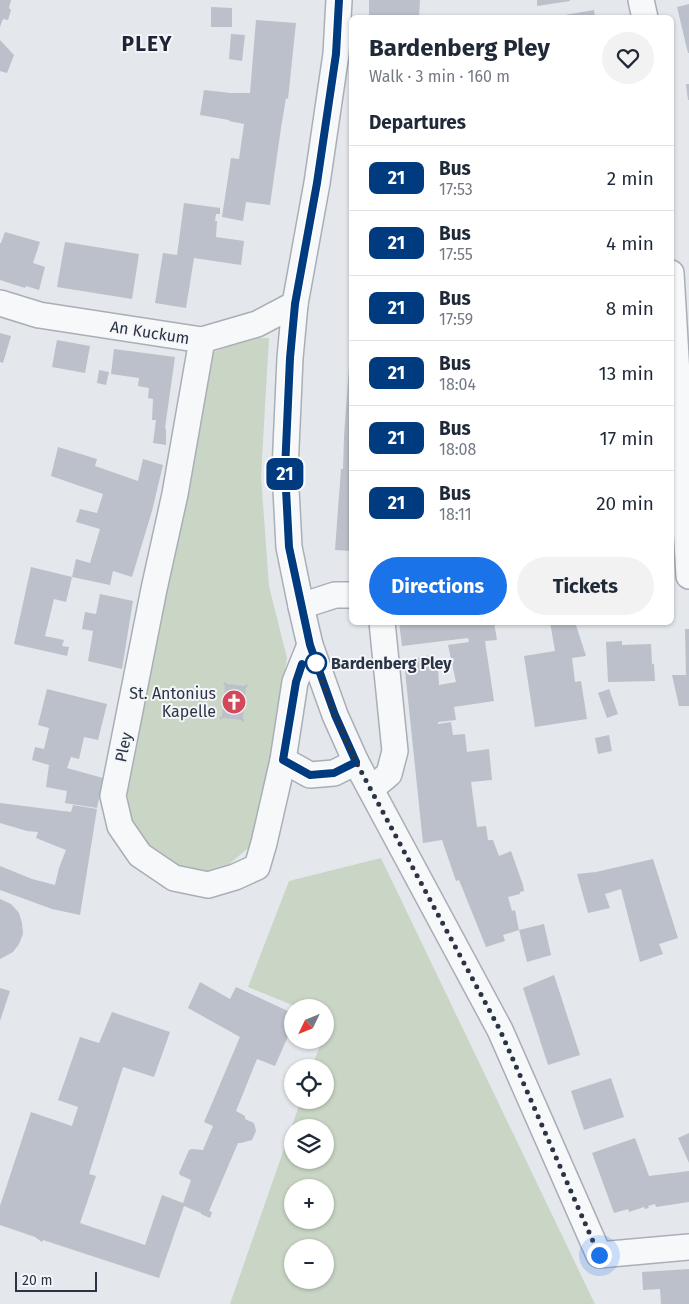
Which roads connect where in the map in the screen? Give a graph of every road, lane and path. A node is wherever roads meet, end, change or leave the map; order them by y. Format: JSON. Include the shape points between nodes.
{"nodes":[{"id":1,"x":339,"y":0,"type":"edge"},
{"id":2,"x":641,"y":0,"type":"edge"},
{"id":3,"x":644,"y":15,"type":"edge"},
{"id":4,"x":0,"y":303,"type":"edge"},
{"id":5,"x":295,"y":304,"type":"junction"},
{"id":6,"x":674,"y":319,"type":"edge"},
{"id":7,"x":202,"y":340,"type":"junction"},
{"id":8,"x":689,"y":576,"type":"edge"},
{"id":9,"x":689,"y":584,"type":"edge"},
{"id":10,"x":674,"y":586,"type":"edge"},
{"id":11,"x":349,"y":595,"type":"edge"},
{"id":12,"x":301,"y":606,"type":"junction"},
{"id":13,"x":382,"y":625,"type":"edge"},
{"id":14,"x":310,"y":645,"type":"junction"},
{"id":15,"x":283,"y":760,"type":"junction"},
{"id":16,"x":356,"y":762,"type":"junction"},
{"id":17,"x":371,"y":789,"type":"junction"},
{"id":18,"x":689,"y":1247,"type":"edge"}],
"edges":[{"from":1,"to":5,"type":"street","via":[[336,54]]},
{"from":2,"to":3,"type":"street"},
{"from":4,"to":7,"type":"street","name":"An Kuckum","via":[[39,315]]},
{"from":5,"to":7,"type":"street","name":"An Kuckum","via":[[257,324]]},
{"from":5,"to":12,"type":"street","via":[[285,470],[289,547]]},
{"from":6,"to":8,"type":"street"},
{"from":7,"to":15,"type":"street","name":"Pley","via":[[176,494],[113,796],[120,826],[140,855],[174,878],[208,885],[236,877],[257,867]]},
{"from":9,"to":10,"type":"street"},
{"from":11,"to":12,"type":"street"},
{"from":12,"to":14,"type":"street"},
{"from":13,"to":17,"type":"street","via":[[395,751],[389,774]]},
{"from":14,"to":15,"type":"street","name":"Pley","via":[[296,682]]},
{"from":14,"to":16,"type":"street"},
{"from":15,"to":16,"type":"street","via":[[310,775],[334,773]]},
{"from":16,"to":17,"type":"street"},
{"from":17,"to":18,"type":"street","via":[[500,1030],[599,1255]]}]}
